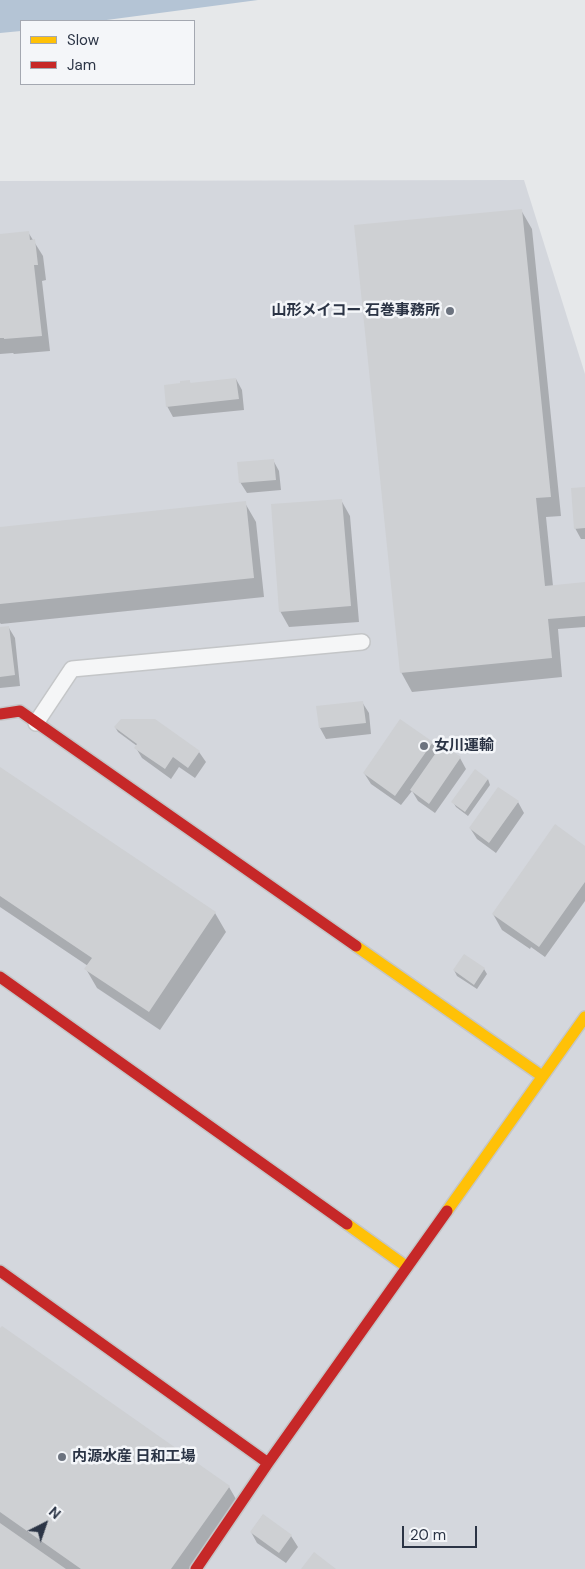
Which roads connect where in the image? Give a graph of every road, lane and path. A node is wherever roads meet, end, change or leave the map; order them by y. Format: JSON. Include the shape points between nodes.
{"nodes":[{"id":1,"x":362,"y":642,"type":"dead end"},
{"id":2,"x":0,"y":714,"type":"edge"},
{"id":3,"x":36,"y":723,"type":"junction"},
{"id":4,"x":0,"y":976,"type":"edge"},
{"id":5,"x":585,"y":1016,"type":"edge"},
{"id":6,"x":542,"y":1076,"type":"junction"},
{"id":7,"x":407,"y":1267,"type":"junction"},
{"id":8,"x":0,"y":1271,"type":"edge"},
{"id":9,"x":268,"y":1463,"type":"junction"},
{"id":10,"x":196,"y":1569,"type":"edge"}],
"edges":[{"from":1,"to":3,"type":"lane","via":[[72,669]]},
{"from":2,"to":3,"type":"street","via":[[20,711]]},
{"from":3,"to":6,"type":"street"},
{"from":4,"to":7,"type":"street"},
{"from":5,"to":6,"type":"street"},
{"from":6,"to":7,"type":"street"},
{"from":7,"to":9,"type":"street"},
{"from":8,"to":9,"type":"street"},
{"from":9,"to":10,"type":"street"}]}
